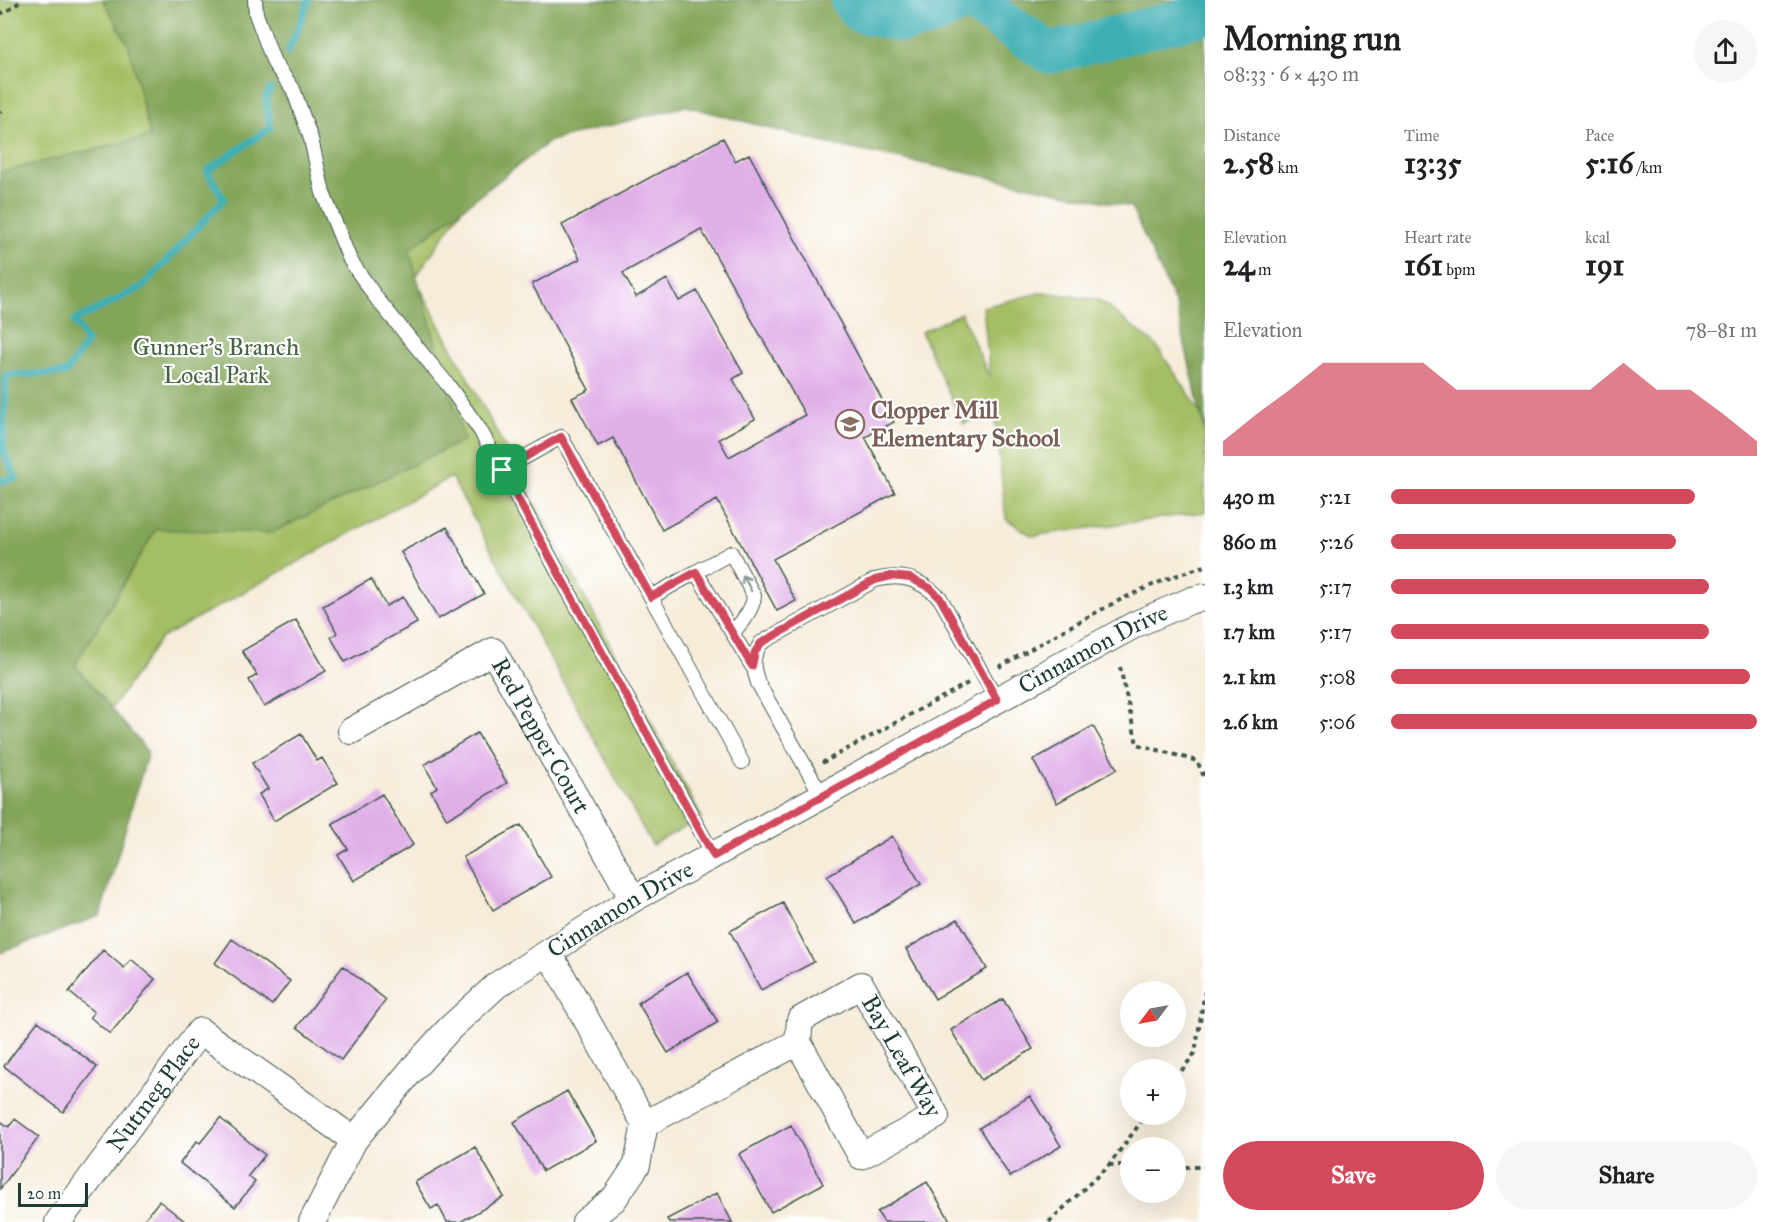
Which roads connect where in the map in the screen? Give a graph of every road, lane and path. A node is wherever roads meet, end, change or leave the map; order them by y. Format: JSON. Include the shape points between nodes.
{"nodes":[{"id":1,"x":22,"y":0,"type":"edge"},
{"id":2,"x":255,"y":0,"type":"edge"},
{"id":3,"x":0,"y":14,"type":"edge"},
{"id":4,"x":502,"y":470,"type":"junction"},
{"id":5,"x":696,"y":572,"type":"junction"},
{"id":6,"x":651,"y":597,"type":"junction"},
{"id":7,"x":1205,"y":597,"type":"edge"},
{"id":8,"x":733,"y":633,"type":"junction"},
{"id":9,"x":752,"y":666,"type":"junction"},
{"id":10,"x":1120,"y":667,"type":"dead end"},
{"id":11,"x":997,"y":700,"type":"junction"},
{"id":12,"x":351,"y":731,"type":"dead end"},
{"id":13,"x":742,"y":762,"type":"dead end"},
{"id":14,"x":1205,"y":779,"type":"edge"},
{"id":15,"x":822,"y":796,"type":"junction"},
{"id":16,"x":714,"y":856,"type":"junction"},
{"id":17,"x":633,"y":899,"type":"junction"},
{"id":18,"x":549,"y":953,"type":"junction"},
{"id":19,"x":1205,"y":992,"type":"edge"},
{"id":20,"x":798,"y":1042,"type":"junction"},
{"id":21,"x":1186,"y":1064,"type":"edge"},
{"id":22,"x":645,"y":1124,"type":"junction"},
{"id":23,"x":1140,"y":1125,"type":"edge"},
{"id":24,"x":354,"y":1140,"type":"junction"},
{"id":25,"x":1109,"y":1165,"type":"junction"},
{"id":26,"x":1120,"y":1166,"type":"edge"},
{"id":27,"x":1186,"y":1167,"type":"edge"},
{"id":28,"x":1205,"y":1167,"type":"edge"},
{"id":29,"x":58,"y":1222,"type":"edge"},
{"id":30,"x":312,"y":1222,"type":"edge"},
{"id":31,"x":585,"y":1222,"type":"edge"},
{"id":32,"x":1049,"y":1222,"type":"edge"}],
"edges":[{"from":1,"to":3,"type":"path"},
{"from":2,"to":4,"type":"lane","via":[[256,14],[274,63],[293,89],[323,193],[350,260],[480,430]]},
{"from":4,"to":6,"type":"lane","via":[[561,437]]},
{"from":4,"to":16,"type":"lane"},
{"from":5,"to":6,"type":"lane"},
{"from":5,"to":8,"type":"lane"},
{"from":8,"to":5,"type":"lane","one_way":true,"via":[[750,610],[754,596],[730,553]]},
{"from":6,"to":13,"type":"lane"},
{"from":7,"to":11,"type":"street","name":"Cinnamon Drive","via":[[1136,624]]},
{"from":8,"to":9,"type":"lane"},
{"from":9,"to":11,"type":"lane","via":[[761,643],[875,580],[891,576],[910,578],[940,598]]},
{"from":9,"to":15,"type":"lane"},
{"from":10,"to":14,"type":"path","via":[[1137,744],[1197,761]]},
{"from":11,"to":15,"type":"street","name":"Cinnamon Drive"},
{"from":12,"to":17,"type":"street","name":"Red Pepper Court","via":[[493,651]]},
{"from":15,"to":16,"type":"street","name":"Cinnamon Drive"},
{"from":16,"to":17,"type":"street","name":"Cinnamon Drive"},
{"from":17,"to":18,"type":"street","name":"Cinnamon Drive"},
{"from":18,"to":22,"type":"street"},
{"from":18,"to":24,"type":"street","name":"Cinnamon Drive","via":[[497,985],[450,1028]]},
{"from":19,"to":21,"type":"path","via":[[1195,1053]]},
{"from":20,"to":20,"type":"street","name":"Bay Leaf Way","via":[[800,1020],[861,985],[936,1116],[861,1156]]},
{"from":20,"to":22,"type":"street"},
{"from":22,"to":31,"type":"street","via":[[637,1165],[614,1199]]},
{"from":23,"to":25,"type":"path"},
{"from":24,"to":29,"type":"street","name":"Nutmeg Place","via":[[200,1031]]},
{"from":24,"to":30,"type":"street","name":"Cinnamon Drive"},
{"from":25,"to":26,"type":"path"},
{"from":25,"to":32,"type":"path"},
{"from":27,"to":28,"type":"path"}]}
